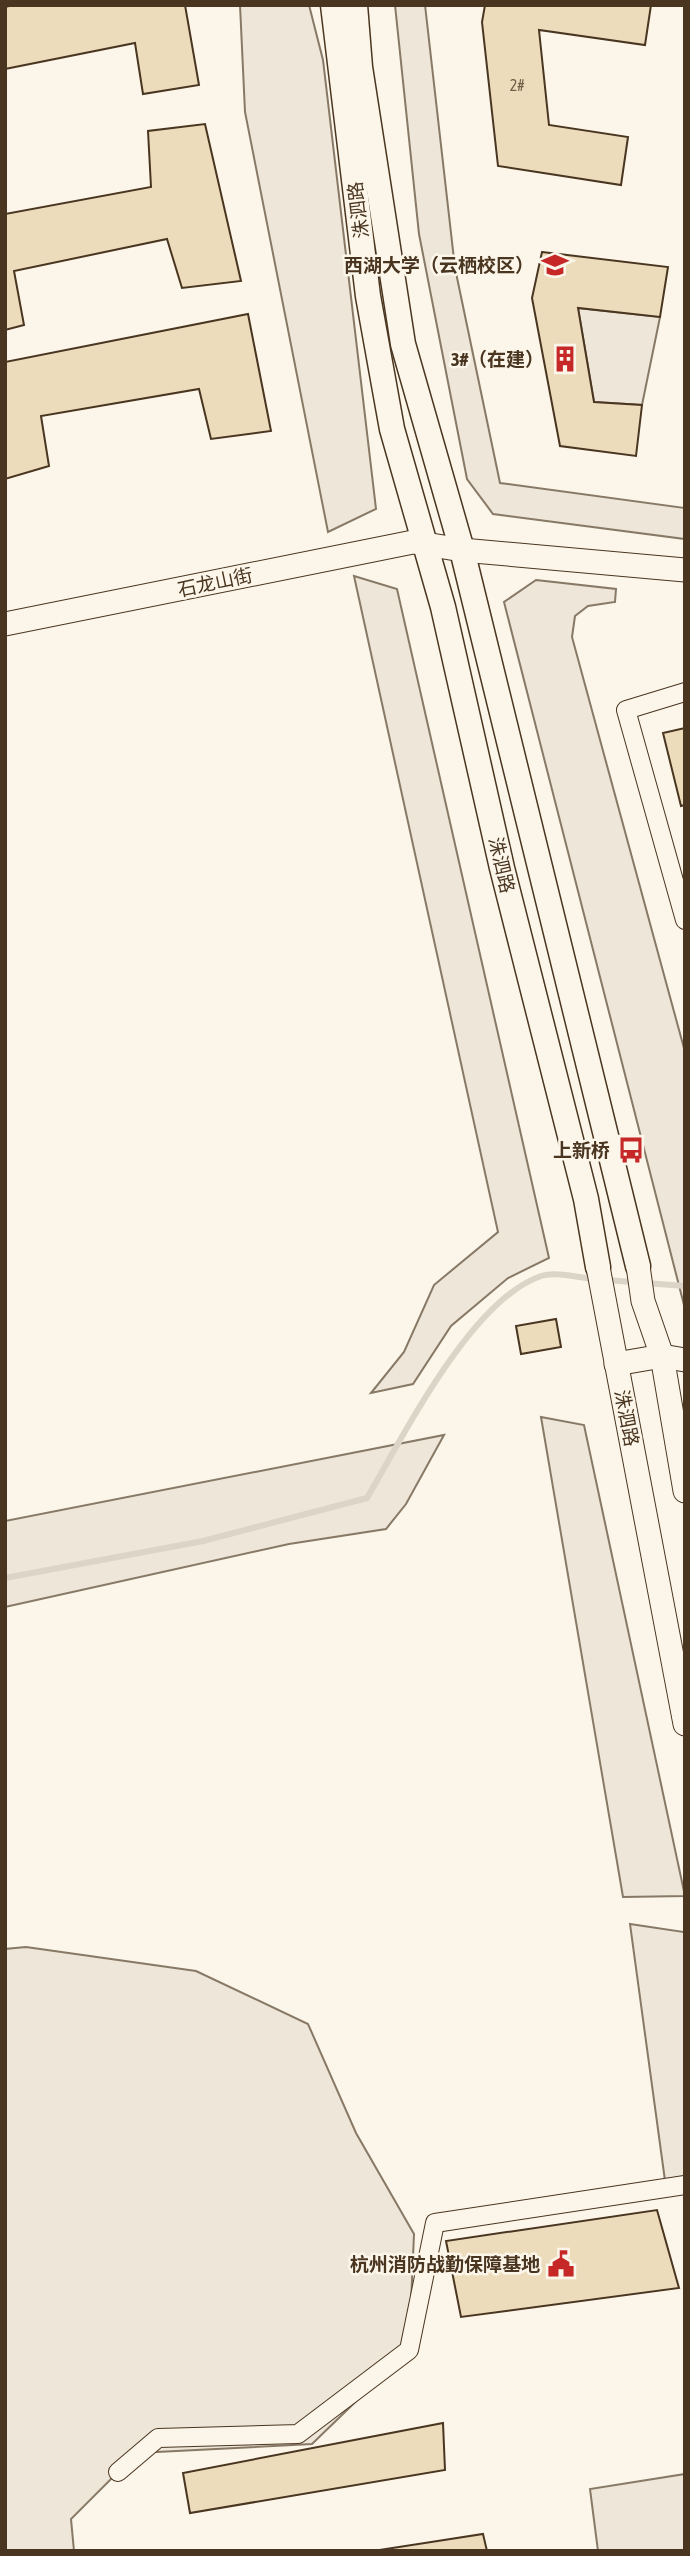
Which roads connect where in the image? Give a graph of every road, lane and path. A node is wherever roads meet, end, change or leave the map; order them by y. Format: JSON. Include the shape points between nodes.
{"nodes":[{"id":1,"x":333,"y":5,"type":"edge"},
{"id":2,"x":355,"y":5,"type":"edge"},
{"id":3,"x":425,"y":544,"type":"junction"},
{"id":4,"x":462,"y":550,"type":"junction"},
{"id":5,"x":685,"y":570,"type":"edge"},
{"id":6,"x":5,"y":624,"type":"edge"},
{"id":7,"x":685,"y":692,"type":"edge"},
{"id":8,"x":685,"y":920,"type":"edge"},
{"id":9,"x":638,"y":1266,"type":"joint"},
{"id":10,"x":598,"y":1267,"type":"joint"},
{"id":11,"x":673,"y":1358,"type":"edge"},
{"id":12,"x":616,"y":1364,"type":"junction"},
{"id":13,"x":685,"y":1491,"type":"edge"},
{"id":14,"x":685,"y":1724,"type":"edge"},
{"id":15,"x":685,"y":2185,"type":"edge"},
{"id":16,"x":118,"y":2472,"type":"dead end"}],
"edges":[{"from":1,"to":3,"type":"main road","name":"洙泗路","via":[[368,296],[392,429]]},
{"from":2,"to":4,"type":"main road","name":"洙泗路","via":[[360,67],[403,344]]},
{"from":3,"to":4,"type":"street","name":"石龙山街"},
{"from":3,"to":6,"type":"street","name":"石龙山街","via":[[413,542]]},
{"from":3,"to":10,"type":"main road","name":"洙泗路","via":[[586,1199]]},
{"from":4,"to":5,"type":"street"},
{"from":4,"to":9,"type":"main road","name":"洙泗路"},
{"from":7,"to":8,"type":"street","via":[[626,710]]},
{"from":9,"to":11,"type":"street","name":"洙泗路","via":[[643,1301]]},
{"from":10,"to":12,"type":"street","name":"洙泗路"},
{"from":11,"to":12,"type":"street"},
{"from":11,"to":13,"type":"street","name":"洙泗路"},
{"from":12,"to":14,"type":"street","name":"洙泗路"},
{"from":15,"to":16,"type":"street","via":[[436,2223],[410,2350],[298,2434],[158,2438]]}]}
